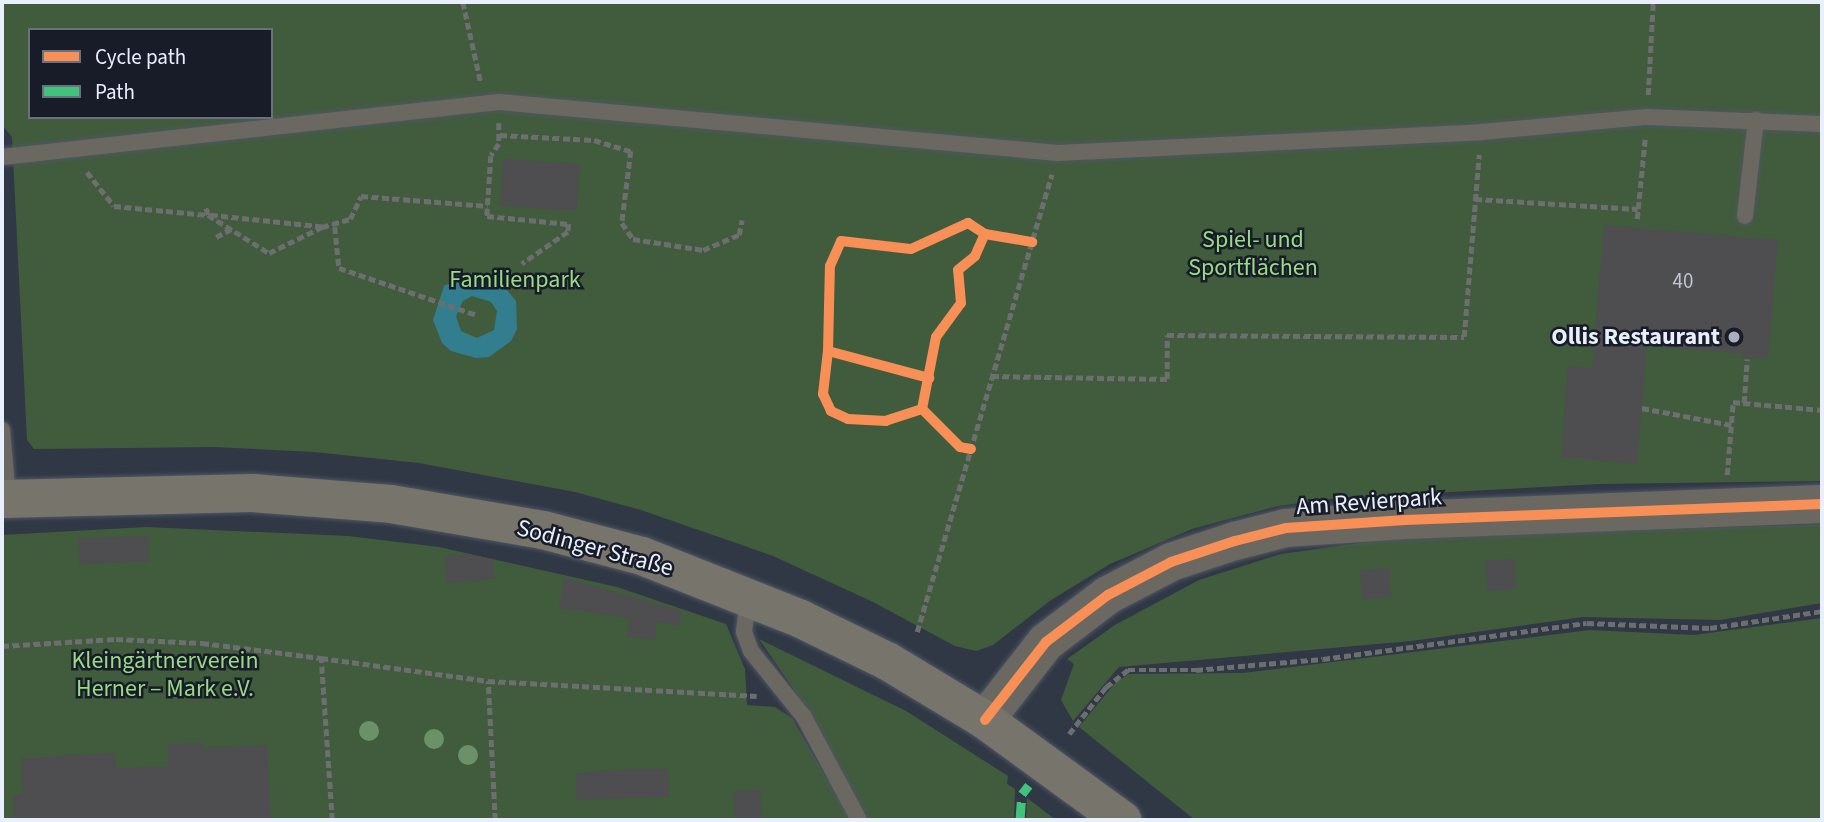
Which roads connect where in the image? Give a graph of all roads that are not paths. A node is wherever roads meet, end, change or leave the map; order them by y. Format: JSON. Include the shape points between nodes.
{"nodes":[{"id":1,"x":1756,"y":120,"type":"junction"},
{"id":2,"x":1822,"y":124,"type":"edge"},
{"id":3,"x":2,"y":157,"type":"edge"},
{"id":4,"x":1745,"y":216,"type":"dead end"},
{"id":5,"x":2,"y":430,"type":"edge"},
{"id":6,"x":5,"y":499,"type":"edge"},
{"id":7,"x":1822,"y":503,"type":"edge"},
{"id":8,"x":748,"y":597,"type":"junction"},
{"id":9,"x":985,"y":720,"type":"junction"},
{"id":10,"x":859,"y":820,"type":"edge"},
{"id":11,"x":1122,"y":820,"type":"edge"}],
"edges":[{"from":1,"to":2,"type":"lane"},
{"from":1,"to":3,"type":"lane","via":[[1647,117],[1481,132],[1058,153],[492,103]]},
{"from":1,"to":4,"type":"lane"},
{"from":5,"to":6,"type":"lane"},
{"from":6,"to":8,"type":"main road","name":"Sodinger Straße","via":[[252,493],[391,505],[543,530],[642,556]]},
{"from":7,"to":9,"type":"street","name":"Am Revierpark","via":[[1378,522],[1286,528],[1235,541],[1171,562],[1108,595],[1046,642]]},
{"from":8,"to":9,"type":"main road","name":"Sodinger Straße","via":[[889,662]]},
{"from":8,"to":10,"type":"lane","via":[[744,632],[751,651],[804,717]]},
{"from":9,"to":11,"type":"main road","name":"Sodinger Straße"}]}
